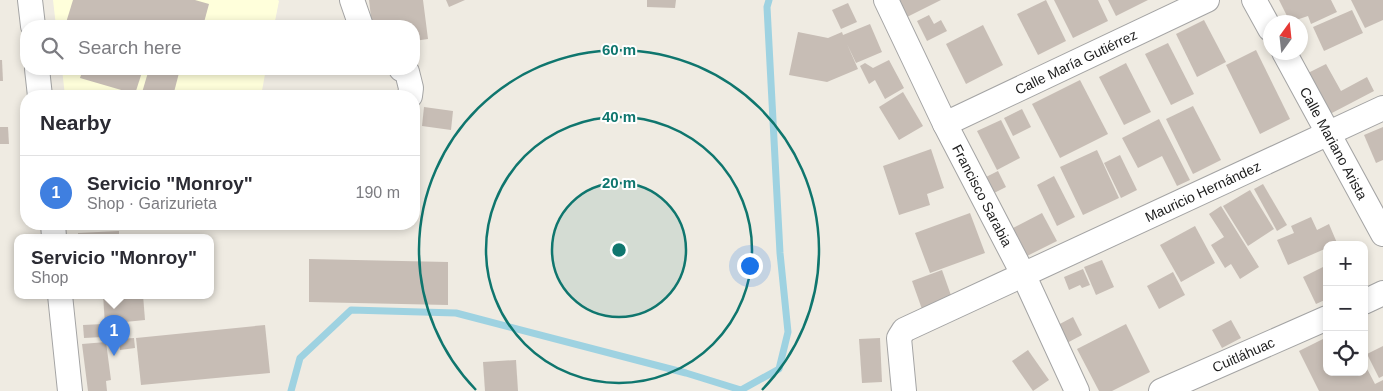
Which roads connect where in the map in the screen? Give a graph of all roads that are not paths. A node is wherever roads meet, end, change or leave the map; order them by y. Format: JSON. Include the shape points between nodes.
{"nodes":[{"id":1,"x":30,"y":0,"type":"edge"},
{"id":2,"x":352,"y":0,"type":"edge"},
{"id":3,"x":886,"y":0,"type":"edge"},
{"id":4,"x":1207,"y":0,"type":"edge"},
{"id":5,"x":1254,"y":0,"type":"edge"},
{"id":6,"x":1263,"y":16,"type":"edge"},
{"id":7,"x":32,"y":20,"type":"edge"},
{"id":8,"x":359,"y":20,"type":"edge"},
{"id":9,"x":1289,"y":60,"type":"edge"},
{"id":10,"x":38,"y":75,"type":"edge"},
{"id":11,"x":408,"y":75,"type":"edge"},
{"id":12,"x":39,"y":90,"type":"edge"},
{"id":13,"x":411,"y":90,"type":"edge"},
{"id":14,"x":1383,"y":108,"type":"edge"},
{"id":15,"x":945,"y":124,"type":"junction"},
{"id":16,"x":1330,"y":133,"type":"junction"},
{"id":17,"x":1383,"y":234,"type":"edge"},
{"id":18,"x":1024,"y":276,"type":"junction"},
{"id":19,"x":1383,"y":293,"type":"edge"},
{"id":20,"x":60,"y":299,"type":"edge"},
{"id":21,"x":1368,"y":300,"type":"edge"},
{"id":22,"x":1323,"y":320,"type":"edge"},
{"id":23,"x":70,"y":391,"type":"edge"},
{"id":24,"x":904,"y":391,"type":"edge"},
{"id":25,"x":1077,"y":391,"type":"edge"},
{"id":26,"x":1161,"y":391,"type":"edge"}],
"edges":[{"from":1,"to":7,"type":"street"},
{"from":2,"to":8,"type":"street"},
{"from":3,"to":15,"type":"street","name":"Francisco Sarabia"},
{"from":4,"to":15,"type":"street","name":"Calle María Gutiérrez"},
{"from":5,"to":6,"type":"street"},
{"from":9,"to":16,"type":"street","name":"Calle Mariano Arista"},
{"from":10,"to":12,"type":"street"},
{"from":11,"to":13,"type":"street"},
{"from":14,"to":16,"type":"street","name":"Mauricio Hernández"},
{"from":15,"to":18,"type":"street","name":"Francisco Sarabia"},
{"from":16,"to":17,"type":"street","name":"Calle Mariano Arista"},
{"from":16,"to":18,"type":"street","name":"Mauricio Hernández"},
{"from":18,"to":24,"type":"street","name":"Mauricio Hernández","via":[[904,330],[900,338]]},
{"from":18,"to":25,"type":"street","name":"Francisco Sarabia"},
{"from":19,"to":21,"type":"street"},
{"from":20,"to":23,"type":"street"},
{"from":22,"to":26,"type":"street","name":"Cuitláhuac"}]}
